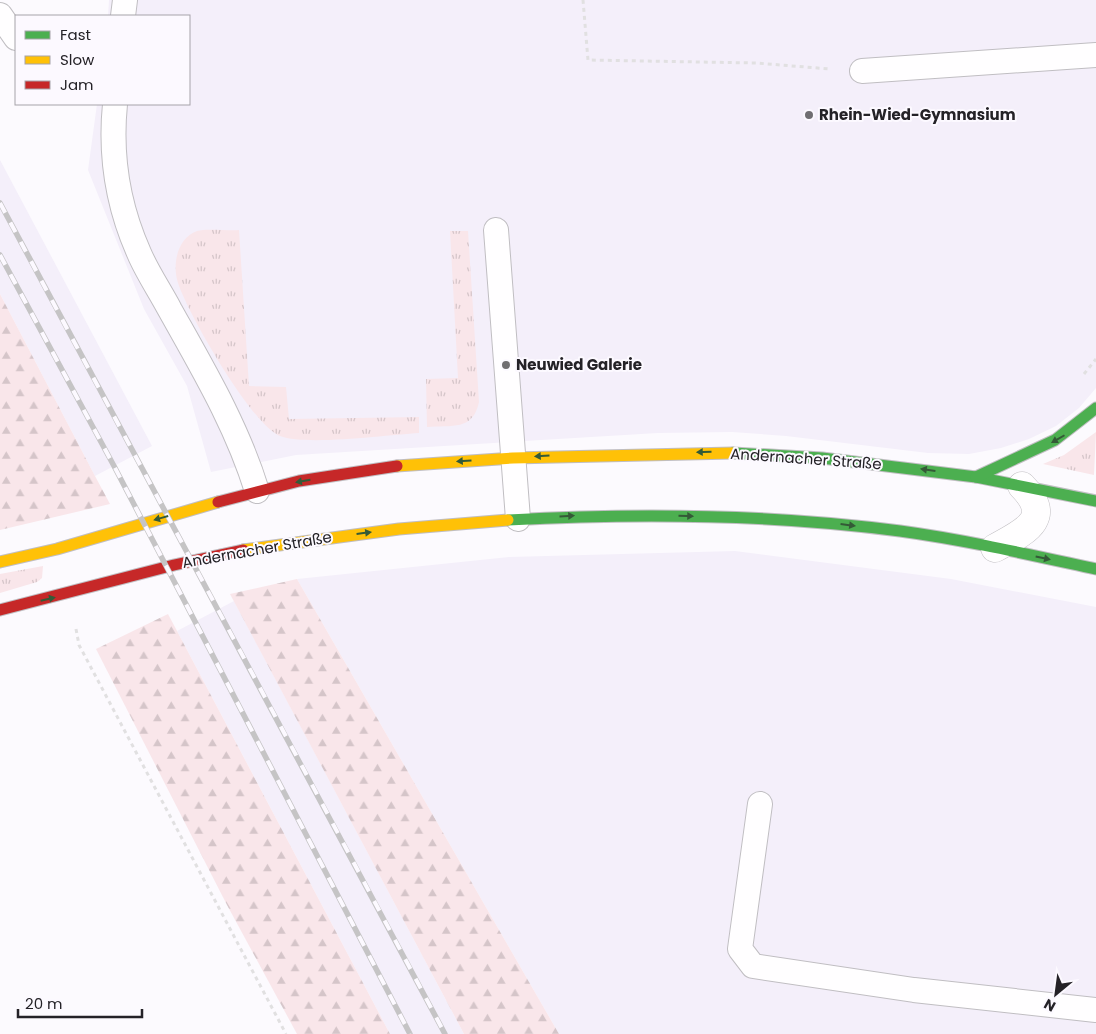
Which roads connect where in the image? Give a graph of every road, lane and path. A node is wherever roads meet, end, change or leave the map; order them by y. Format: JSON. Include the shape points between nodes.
{"nodes":[{"id":1,"x":125,"y":0,"type":"edge"},
{"id":2,"x":583,"y":0,"type":"edge"},
{"id":3,"x":0,"y":15,"type":"edge"},
{"id":4,"x":123,"y":15,"type":"edge"},
{"id":5,"x":15,"y":37,"type":"edge"},
{"id":6,"x":1096,"y":55,"type":"edge"},
{"id":7,"x":862,"y":71,"type":"joint"},
{"id":8,"x":110,"y":107,"type":"edge"},
{"id":9,"x":496,"y":230,"type":"dead end"},
{"id":10,"x":1096,"y":359,"type":"edge"},
{"id":11,"x":1080,"y":380,"type":"dead end"},
{"id":12,"x":1096,"y":408,"type":"edge"},
{"id":13,"x":513,"y":458,"type":"junction"},
{"id":14,"x":976,"y":476,"type":"junction"},
{"id":15,"x":1022,"y":486,"type":"junction"},
{"id":16,"x":256,"y":491,"type":"junction"},
{"id":17,"x":1096,"y":501,"type":"edge"},
{"id":18,"x":518,"y":519,"type":"junction"},
{"id":19,"x":995,"y":548,"type":"junction"},
{"id":20,"x":0,"y":562,"type":"edge"},
{"id":21,"x":1096,"y":569,"type":"edge"},
{"id":22,"x":69,"y":594,"type":"junction"},
{"id":23,"x":0,"y":610,"type":"edge"},
{"id":24,"x":760,"y":804,"type":"dead end"},
{"id":25,"x":1096,"y":1010,"type":"edge"},
{"id":26,"x":286,"y":1034,"type":"edge"}],
"edges":[{"from":1,"to":4,"type":"lane"},
{"from":2,"to":7,"type":"path","via":[[588,60],[756,63]]},
{"from":3,"to":5,"type":"lane"},
{"from":6,"to":7,"type":"lane"},
{"from":8,"to":16,"type":"lane","via":[[118,184],[139,253],[228,416]]},
{"from":9,"to":13,"type":"lane"},
{"from":10,"to":11,"type":"path"},
{"from":12,"to":14,"type":"street","one_way":true,"via":[[1057,440]]},
{"from":14,"to":13,"type":"street","name":"Andernacher Straße","one_way":true,"via":[[849,460],[711,452]]},
{"from":13,"to":16,"type":"street","name":"Andernacher Straße","one_way":true,"via":[[397,466]]},
{"from":13,"to":18,"type":"lane"},
{"from":14,"to":15,"type":"street","name":"Andernacher Straße"},
{"from":15,"to":17,"type":"street","name":"Andernacher Straße"},
{"from":15,"to":19,"type":"street","via":[[1034,499],[1033,523]]},
{"from":16,"to":20,"type":"street","name":"Andernacher Straße","one_way":true,"via":[[57,549]]},
{"from":18,"to":19,"type":"street","name":"Andernacher Straße","one_way":true,"via":[[637,515],[774,519],[901,532]]},
{"from":22,"to":18,"type":"street","name":"Andernacher Straße","one_way":true,"via":[[230,552],[331,536],[454,522]]},
{"from":19,"to":21,"type":"street","name":"Andernacher Straße","one_way":true},
{"from":23,"to":22,"type":"street","name":"Andernacher Straße","one_way":true},
{"from":22,"to":26,"type":"path","via":[[79,645]]},
{"from":24,"to":25,"type":"lane","via":[[740,949],[753,966],[914,990]]}]}
